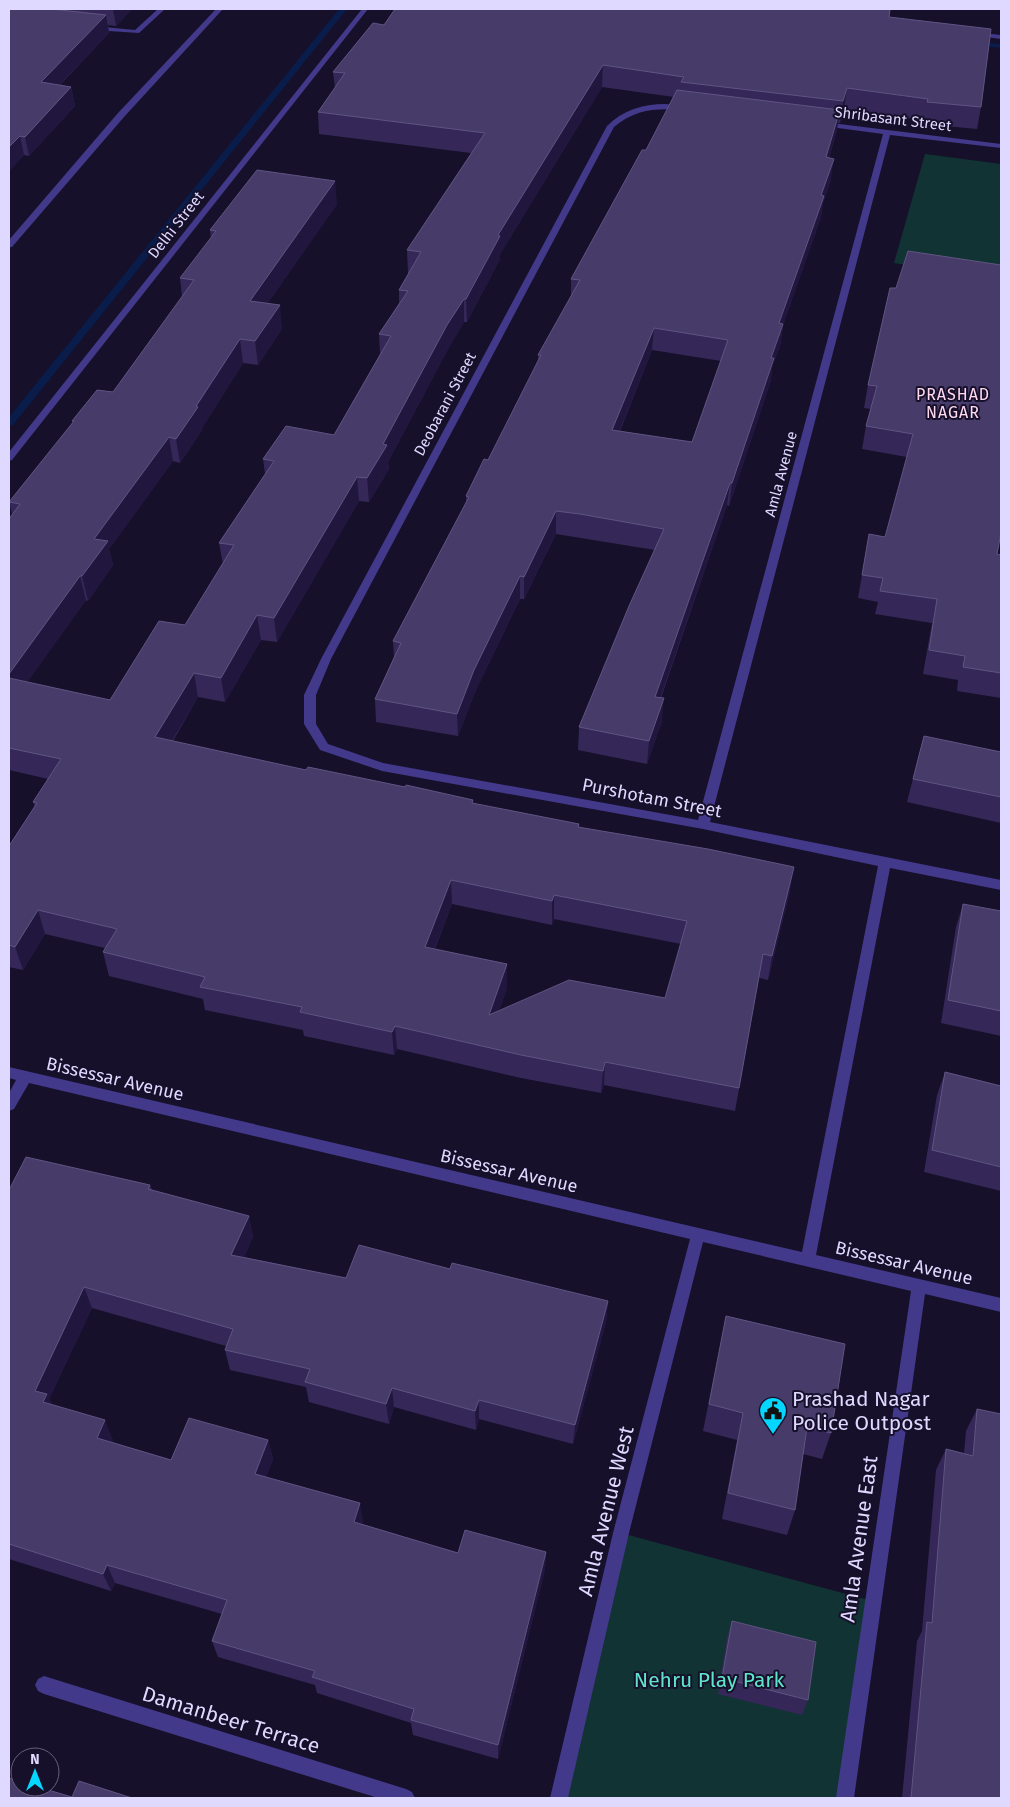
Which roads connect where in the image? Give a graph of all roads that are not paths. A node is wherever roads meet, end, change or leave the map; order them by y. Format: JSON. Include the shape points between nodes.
{"nodes":[{"id":1,"x":162,"y":9,"type":"edge"},
{"id":2,"x":220,"y":9,"type":"edge"},
{"id":3,"x":365,"y":9,"type":"edge"},
{"id":4,"x":82,"y":27,"type":"edge"},
{"id":5,"x":962,"y":32,"type":"edge"},
{"id":6,"x":1001,"y":37,"type":"edge"},
{"id":7,"x":696,"y":110,"type":"edge"},
{"id":8,"x":811,"y":123,"type":"edge"},
{"id":9,"x":887,"y":132,"type":"junction"},
{"id":10,"x":1001,"y":146,"type":"edge"},
{"id":11,"x":9,"y":245,"type":"edge"},
{"id":12,"x":9,"y":458,"type":"edge"},
{"id":13,"x":310,"y":724,"type":"joint"},
{"id":14,"x":703,"y":825,"type":"junction"},
{"id":15,"x":885,"y":864,"type":"junction"},
{"id":16,"x":1001,"y":885,"type":"edge"},
{"id":17,"x":9,"y":1073,"type":"edge"},
{"id":18,"x":24,"y":1077,"type":"junction"},
{"id":19,"x":9,"y":1105,"type":"edge"},
{"id":20,"x":698,"y":1234,"type":"junction"},
{"id":21,"x":808,"y":1260,"type":"junction"},
{"id":22,"x":919,"y":1286,"type":"junction"},
{"id":23,"x":1001,"y":1305,"type":"edge"},
{"id":24,"x":44,"y":1685,"type":"dead end"},
{"id":25,"x":406,"y":1798,"type":"edge"},
{"id":26,"x":559,"y":1798,"type":"edge"},
{"id":27,"x":845,"y":1798,"type":"edge"}],
"edges":[{"from":1,"to":4,"type":"street","via":[[137,32]]},
{"from":2,"to":11,"type":"street","via":[[121,115]]},
{"from":3,"to":12,"type":"street","name":"Delhi Street"},
{"from":5,"to":6,"type":"street"},
{"from":7,"to":13,"type":"street","name":"Deobarani Street","via":[[668,106],[632,110],[611,126],[326,659],[310,694]]},
{"from":8,"to":9,"type":"street","name":"Shribasant Street"},
{"from":9,"to":10,"type":"street","name":"Shribasant Street"},
{"from":9,"to":14,"type":"street","name":"Amla Avenue"},
{"from":13,"to":14,"type":"street","name":"Purshotam Street","via":[[324,746],[382,767]]},
{"from":14,"to":15,"type":"street","name":"Purshotam Street"},
{"from":15,"to":16,"type":"street","name":"Purshotam Street"},
{"from":15,"to":21,"type":"street"},
{"from":17,"to":18,"type":"street","name":"Bissessar Avenue"},
{"from":18,"to":19,"type":"street"},
{"from":18,"to":20,"type":"street","name":"Bissessar Avenue"},
{"from":20,"to":21,"type":"street","name":"Bissessar Avenue"},
{"from":20,"to":26,"type":"street","name":"Amla Avenue West","via":[[621,1533]]},
{"from":21,"to":22,"type":"street","name":"Bissessar Avenue"},
{"from":22,"to":23,"type":"street","name":"Bissessar Avenue"},
{"from":22,"to":27,"type":"street","name":"Amla Avenue East"},
{"from":24,"to":25,"type":"street","name":"Damanbeer Terrace"}]}
